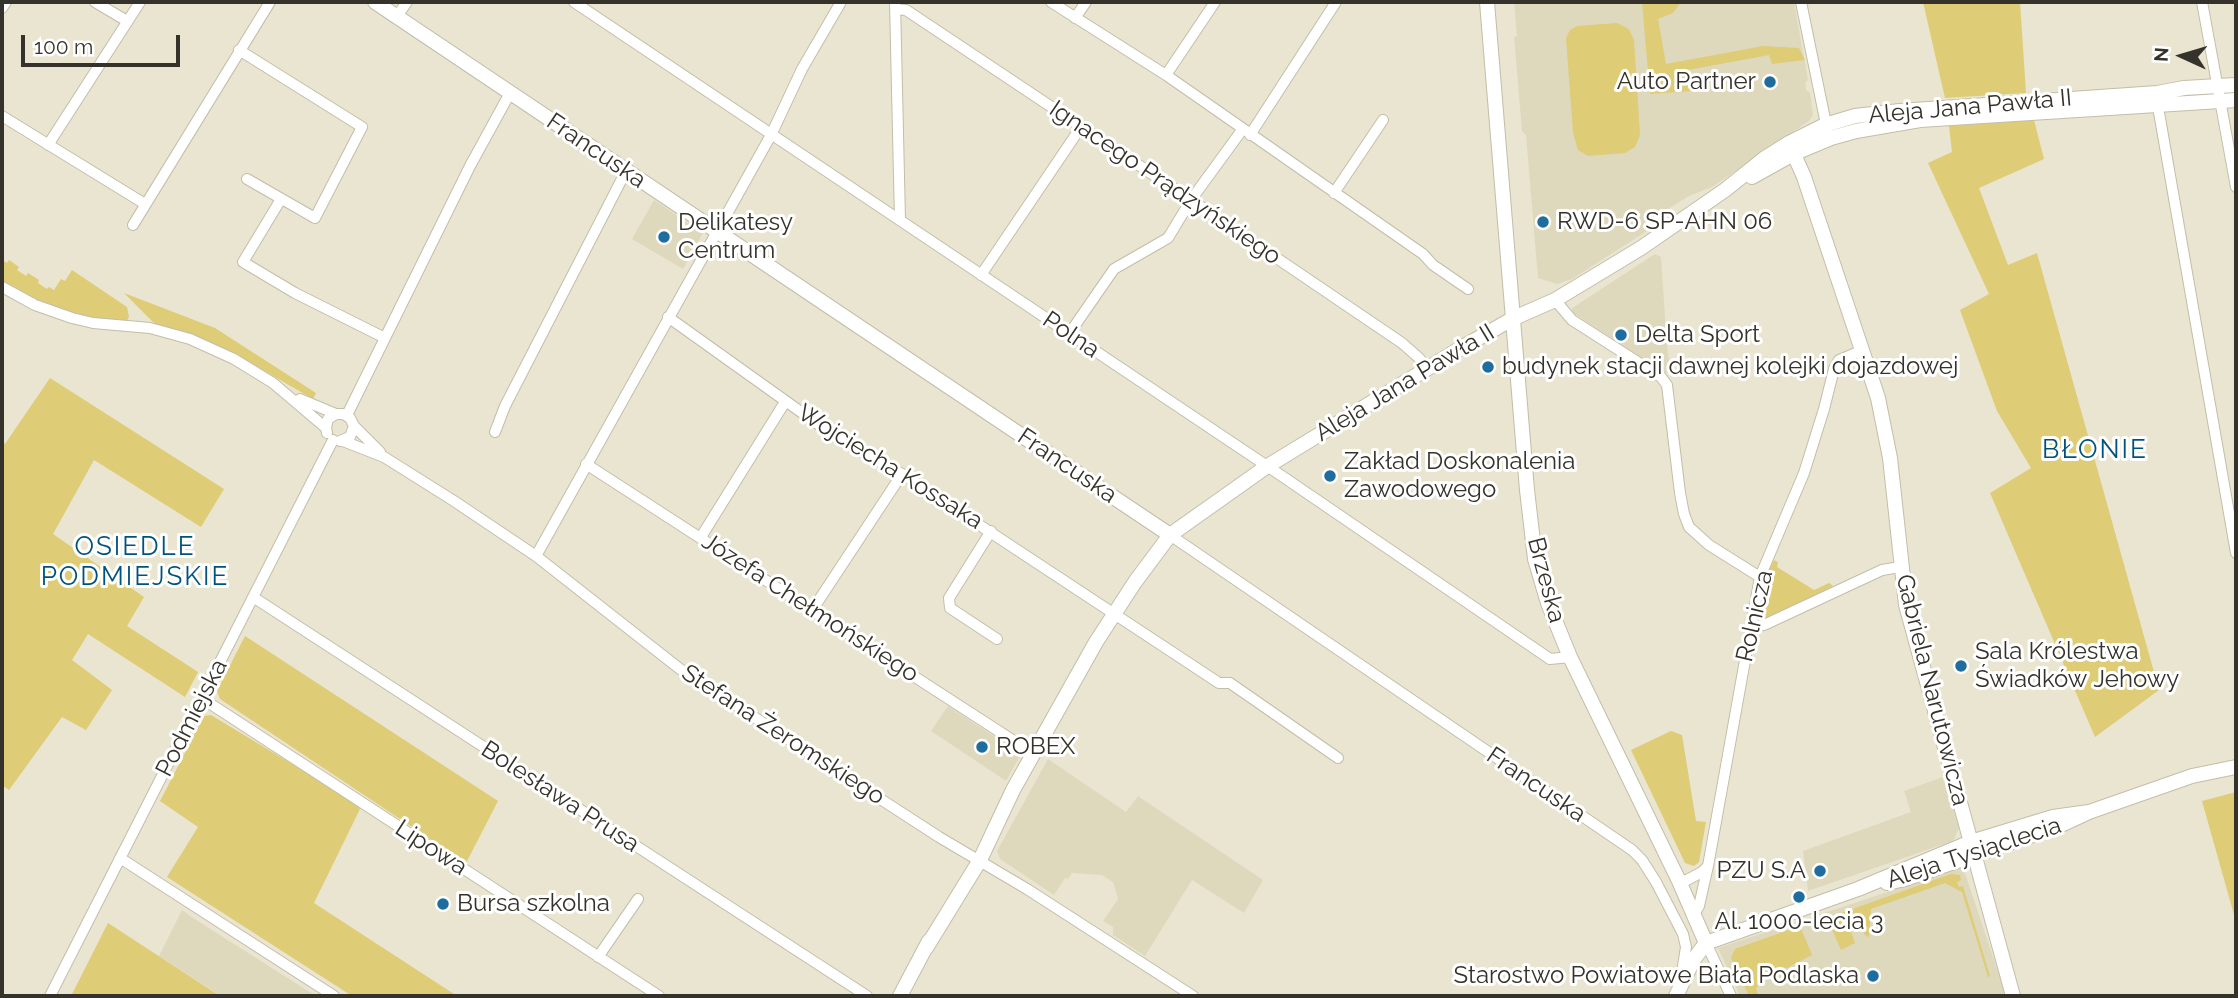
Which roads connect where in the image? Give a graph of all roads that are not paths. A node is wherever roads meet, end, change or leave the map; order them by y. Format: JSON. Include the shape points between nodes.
{"nodes":[{"id":1,"x":6,"y":2,"type":"edge"},
{"id":2,"x":95,"y":2,"type":"edge"},
{"id":3,"x":140,"y":2,"type":"edge"},
{"id":4,"x":270,"y":2,"type":"edge"},
{"id":5,"x":375,"y":2,"type":"edge"},
{"id":6,"x":407,"y":2,"type":"edge"},
{"id":7,"x":574,"y":2,"type":"edge"},
{"id":8,"x":841,"y":2,"type":"edge"},
{"id":9,"x":1051,"y":2,"type":"edge"},
{"id":10,"x":1086,"y":2,"type":"edge"},
{"id":11,"x":1215,"y":2,"type":"edge"},
{"id":12,"x":1336,"y":2,"type":"edge"},
{"id":13,"x":1487,"y":2,"type":"edge"},
{"id":14,"x":1801,"y":2,"type":"edge"},
{"id":15,"x":2202,"y":2,"type":"edge"},
{"id":16,"x":895,"y":6,"type":"edge"},
{"id":17,"x":2,"y":8,"type":"edge"},
{"id":18,"x":397,"y":16,"type":"junction"},
{"id":19,"x":1075,"y":18,"type":"junction"},
{"id":20,"x":127,"y":21,"type":"junction"},
{"id":21,"x":239,"y":50,"type":"junction"},
{"id":22,"x":1166,"y":75,"type":"junction"},
{"id":23,"x":2236,"y":87,"type":"edge"},
{"id":24,"x":510,"y":93,"type":"junction"},
{"id":25,"x":2219,"y":93,"type":"junction"},
{"id":26,"x":2157,"y":98,"type":"junction"},
{"id":27,"x":2236,"y":100,"type":"edge"},
{"id":28,"x":2,"y":116,"type":"edge"},
{"id":29,"x":1382,"y":120,"type":"dead end"},
{"id":30,"x":1081,"y":127,"type":"junction"},
{"id":31,"x":1246,"y":133,"type":"junction"},
{"id":32,"x":771,"y":135,"type":"junction"},
{"id":33,"x":1824,"y":136,"type":"junction"},
{"id":34,"x":48,"y":145,"type":"junction"},
{"id":35,"x":1792,"y":148,"type":"junction"},
{"id":36,"x":626,"y":171,"type":"junction"},
{"id":37,"x":247,"y":179,"type":"dead end"},
{"id":38,"x":1805,"y":179,"type":"junction"},
{"id":39,"x":2236,"y":187,"type":"edge"},
{"id":40,"x":1334,"y":193,"type":"junction"},
{"id":41,"x":281,"y":199,"type":"junction"},
{"id":42,"x":1191,"y":200,"type":"junction"},
{"id":43,"x":145,"y":204,"type":"junction"},
{"id":44,"x":900,"y":220,"type":"junction"},
{"id":45,"x":133,"y":225,"type":"dead end"},
{"id":46,"x":716,"y":231,"type":"junction"},
{"id":47,"x":981,"y":275,"type":"junction"},
{"id":48,"x":2,"y":287,"type":"edge"},
{"id":49,"x":1468,"y":289,"type":"dead end"},
{"id":50,"x":1555,"y":300,"type":"junction"},
{"id":51,"x":668,"y":317,"type":"junction"},
{"id":52,"x":1514,"y":318,"type":"junction"},
{"id":53,"x":1069,"y":334,"type":"junction"},
{"id":54,"x":385,"y":338,"type":"junction"},
{"id":55,"x":1863,"y":350,"type":"junction"},
{"id":56,"x":1427,"y":369,"type":"junction"},
{"id":57,"x":288,"y":393,"type":"junction"},
{"id":58,"x":785,"y":402,"type":"junction"},
{"id":59,"x":341,"y":415,"type":"junction"},
{"id":60,"x":354,"y":426,"type":"junction"},
{"id":61,"x":326,"y":428,"type":"junction"},
{"id":62,"x":495,"y":432,"type":"dead end"},
{"id":63,"x":338,"y":440,"type":"junction"},
{"id":64,"x":384,"y":457,"type":"junction"},
{"id":65,"x":586,"y":464,"type":"junction"},
{"id":66,"x":1266,"y":467,"type":"junction"},
{"id":67,"x":902,"y":474,"type":"junction"},
{"id":68,"x":992,"y":531,"type":"junction"},
{"id":69,"x":1170,"y":535,"type":"junction"},
{"id":70,"x":701,"y":537,"type":"junction"},
{"id":71,"x":2236,"y":553,"type":"edge"},
{"id":72,"x":536,"y":556,"type":"junction"},
{"id":73,"x":1900,"y":567,"type":"junction"},
{"id":74,"x":1760,"y":577,"type":"junction"},
{"id":75,"x":253,"y":597,"type":"junction"},
{"id":76,"x":813,"y":609,"type":"junction"},
{"id":77,"x":1115,"y":612,"type":"junction"},
{"id":78,"x":1751,"y":625,"type":"junction"},
{"id":79,"x":997,"y":639,"type":"dead end"},
{"id":80,"x":1570,"y":657,"type":"junction"},
{"id":81,"x":203,"y":699,"type":"junction"},
{"id":82,"x":1034,"y":754,"type":"junction"},
{"id":83,"x":1338,"y":758,"type":"dead end"},
{"id":84,"x":2236,"y":767,"type":"edge"},
{"id":85,"x":1973,"y":849,"type":"junction"},
{"id":86,"x":120,"y":858,"type":"junction"},
{"id":87,"x":975,"y":858,"type":"junction"},
{"id":88,"x":1708,"y":866,"type":"junction"},
{"id":89,"x":1679,"y":881,"type":"junction"},
{"id":90,"x":638,"y":899,"type":"dead end"},
{"id":91,"x":1694,"y":914,"type":"junction"},
{"id":92,"x":1706,"y":943,"type":"junction"},
{"id":93,"x":598,"y":957,"type":"junction"},
{"id":94,"x":1678,"y":991,"type":"edge"},
{"id":95,"x":50,"y":996,"type":"edge"},
{"id":96,"x":334,"y":996,"type":"edge"},
{"id":97,"x":659,"y":996,"type":"edge"},
{"id":98,"x":867,"y":996,"type":"edge"},
{"id":99,"x":900,"y":996,"type":"edge"},
{"id":100,"x":1193,"y":996,"type":"edge"},
{"id":101,"x":1731,"y":996,"type":"edge"},
{"id":102,"x":2013,"y":996,"type":"edge"}],
"edges":[{"from":1,"to":17,"type":"street"},
{"from":2,"to":20,"type":"street"},
{"from":3,"to":20,"type":"street"},
{"from":4,"to":21,"type":"street"},
{"from":5,"to":18,"type":"street","name":"Francuska"},
{"from":6,"to":18,"type":"street"},
{"from":7,"to":32,"type":"street","name":"Polna"},
{"from":8,"to":32,"type":"street"},
{"from":9,"to":19,"type":"street"},
{"from":10,"to":19,"type":"street"},
{"from":11,"to":22,"type":"street"},
{"from":12,"to":31,"type":"street"},
{"from":13,"to":52,"type":"street","name":"Brzeska"},
{"from":14,"to":33,"type":"street"},
{"from":15,"to":25,"type":"street"},
{"from":16,"to":30,"type":"street","name":"Ignacego Prądzyńskiego"},
{"from":16,"to":44,"type":"street"},
{"from":18,"to":24,"type":"street","name":"Francuska"},
{"from":19,"to":22,"type":"street"},
{"from":20,"to":34,"type":"street"},
{"from":21,"to":41,"type":"street","via":[[362,127],[315,218]]},
{"from":21,"to":43,"type":"street"},
{"from":22,"to":31,"type":"street"},
{"from":23,"to":25,"type":"street"},
{"from":24,"to":36,"type":"street","name":"Francuska"},
{"from":24,"to":54,"type":"street"},
{"from":25,"to":26,"type":"street","name":"Aleja Jana Pawła II"},
{"from":25,"to":27,"type":"street","name":"Aleja Jana Pawła II"},
{"from":25,"to":39,"type":"street"},
{"from":26,"to":33,"type":"street","name":"Aleja Jana Pawła II","via":[[2032,107]]},
{"from":26,"to":71,"type":"street"},
{"from":28,"to":34,"type":"street"},
{"from":29,"to":40,"type":"street"},
{"from":30,"to":42,"type":"street","name":"Ignacego Prądzyńskiego"},
{"from":30,"to":47,"type":"street"},
{"from":31,"to":40,"type":"street"},
{"from":31,"to":42,"type":"street"},
{"from":32,"to":44,"type":"street","name":"Polna"},
{"from":32,"to":46,"type":"street"},
{"from":33,"to":35,"type":"street","name":"Aleja Jana Pawła II"},
{"from":33,"to":38,"type":"street","via":[[1811,153]]},
{"from":34,"to":43,"type":"street"},
{"from":35,"to":38,"type":"street","name":"Gabriela Narutowicza"},
{"from":35,"to":50,"type":"street","name":"Aleja Jana Pawła II"},
{"from":36,"to":46,"type":"street","name":"Francuska"},
{"from":36,"to":62,"type":"street"},
{"from":37,"to":41,"type":"street"},
{"from":38,"to":55,"type":"street","name":"Gabriela Narutowicza"},
{"from":40,"to":49,"type":"street"},
{"from":41,"to":54,"type":"street","via":[[243,262]]},
{"from":42,"to":53,"type":"street","via":[[1168,238],[1114,269]]},
{"from":42,"to":56,"type":"street","name":"Ignacego Prądzyńskiego","via":[[1402,343]]},
{"from":43,"to":45,"type":"street"},
{"from":44,"to":47,"type":"street","name":"Polna"},
{"from":46,"to":51,"type":"street"},
{"from":46,"to":69,"type":"street","name":"Francuska"},
{"from":47,"to":53,"type":"street","name":"Polna"},
{"from":48,"to":57,"type":"street","via":[[72,318],[150,328],[190,339],[234,359]]},
{"from":50,"to":52,"type":"street","name":"Aleja Jana Pawła II"},
{"from":50,"to":74,"type":"street","via":[[1572,320],[1661,377],[1667,386],[1680,493],[1689,527]]},
{"from":51,"to":58,"type":"street","name":"Wojciecha Kossaka"},
{"from":51,"to":65,"type":"street"},
{"from":52,"to":56,"type":"street","name":"Aleja Jana Pawła II"},
{"from":52,"to":80,"type":"street","name":"Brzeska","via":[[1535,559]]},
{"from":53,"to":66,"type":"street","name":"Polna"},
{"from":54,"to":59,"type":"street"},
{"from":55,"to":73,"type":"street","name":"Gabriela Narutowicza","via":[[1890,458]]},
{"from":55,"to":74,"type":"street","name":"Rolnicza","via":[[1839,360],[1834,369],[1804,473]]},
{"from":56,"to":66,"type":"street","name":"Aleja Jana Pawła II"},
{"from":57,"to":59,"type":"street"},
{"from":57,"to":61,"type":"street"},
{"from":58,"to":67,"type":"street","name":"Wojciecha Kossaka","via":[[843,442]]},
{"from":58,"to":70,"type":"street"},
{"from":59,"to":60,"type":"street"},
{"from":59,"to":61,"type":"street","via":[[328,419]]},
{"from":60,"to":63,"type":"street","via":[[350,437]]},
{"from":60,"to":64,"type":"street","name":"Stefana Żeromskiego"},
{"from":61,"to":63,"type":"street"},
{"from":63,"to":64,"type":"street","name":"Stefana Żeromskiego"},
{"from":63,"to":75,"type":"street","name":"Podmiejska"},
{"from":64,"to":72,"type":"street","name":"Stefana Żeromskiego"},
{"from":65,"to":70,"type":"street","name":"Józefa Chełmońskiego"},
{"from":65,"to":72,"type":"street"},
{"from":66,"to":69,"type":"street","name":"Aleja Jana Pawła II"},
{"from":66,"to":80,"type":"street","name":"Polna","via":[[1550,659]]},
{"from":67,"to":68,"type":"street","name":"Wojciecha Kossaka"},
{"from":67,"to":76,"type":"street"},
{"from":68,"to":77,"type":"street","name":"Wojciecha Kossaka"},
{"from":68,"to":79,"type":"street","via":[[949,598],[950,608]]},
{"from":69,"to":77,"type":"street","name":"Aleja Jana Pawła II"},
{"from":69,"to":94,"type":"street","name":"Francuska","via":[[1632,850],[1656,882],[1683,934],[1686,947]]},
{"from":70,"to":76,"type":"street","name":"Józefa Chełmońskiego"},
{"from":72,"to":87,"type":"street","name":"Stefana Żeromskiego","via":[[680,669]]},
{"from":73,"to":78,"type":"street","via":[[1882,570],[1764,625]]},
{"from":73,"to":85,"type":"street","name":"Gabriela Narutowicza","via":[[1906,605]]},
{"from":74,"to":78,"type":"street","name":"Rolnicza"},
{"from":75,"to":81,"type":"street","name":"Podmiejska"},
{"from":75,"to":98,"type":"street","name":"Bolesława Prusa"},
{"from":76,"to":82,"type":"street","name":"Józefa Chełmońskiego"},
{"from":77,"to":82,"type":"street","name":"Aleja Jana Pawła II"},
{"from":77,"to":83,"type":"street","via":[[1219,683],[1230,683]]},
{"from":78,"to":88,"type":"street","name":"Rolnicza"},
{"from":80,"to":89,"type":"street","name":"Brzeska"},
{"from":81,"to":86,"type":"street","name":"Podmiejska"},
{"from":81,"to":93,"type":"street","name":"Lipowa"},
{"from":82,"to":87,"type":"street","name":"Aleja Jana Pawła II"},
{"from":84,"to":85,"type":"street","name":"Aleja Tysiąclecia","via":[[2192,776],[2089,812],[2053,817]]},
{"from":85,"to":92,"type":"street","name":"Aleja Tysiąclecia","via":[[1901,869]]},
{"from":85,"to":102,"type":"street","name":"Gabriela Narutowicza"},
{"from":86,"to":95,"type":"street","name":"Podmiejska"},
{"from":86,"to":96,"type":"street"},
{"from":87,"to":99,"type":"street","name":"Aleja Jana Pawła II"},
{"from":87,"to":100,"type":"street","name":"Stefana Żeromskiego"},
{"from":88,"to":89,"type":"street"},
{"from":88,"to":91,"type":"street","name":"Rolnicza"},
{"from":89,"to":91,"type":"street","name":"Brzeska"},
{"from":90,"to":93,"type":"street"},
{"from":91,"to":92,"type":"street","name":"Brzeska"},
{"from":92,"to":94,"type":"street"},
{"from":92,"to":101,"type":"street","name":"Brzeska"},
{"from":93,"to":97,"type":"street","name":"Lipowa"}]}
